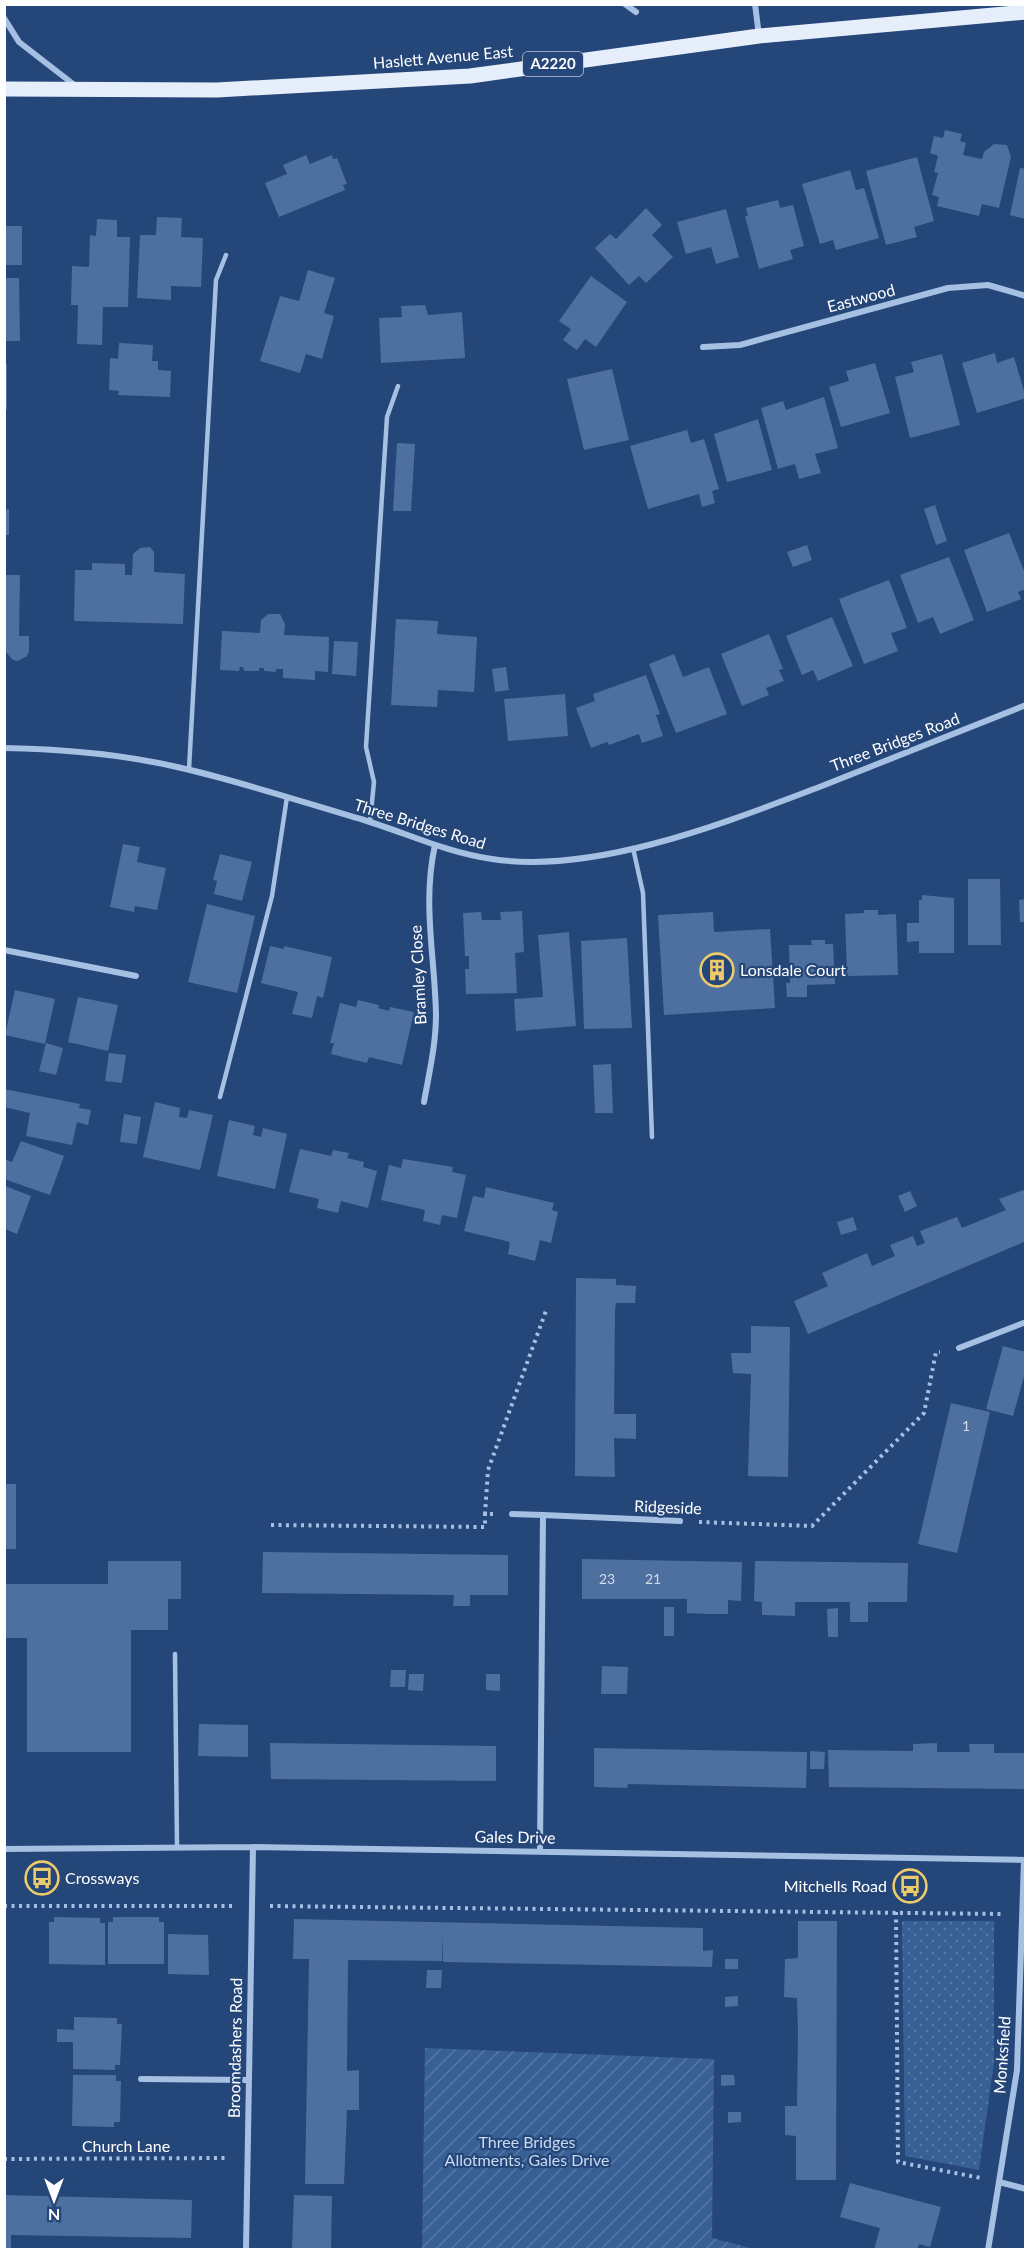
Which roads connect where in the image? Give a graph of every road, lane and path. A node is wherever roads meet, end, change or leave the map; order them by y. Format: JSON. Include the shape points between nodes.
{"nodes":[{"id":1,"x":625,"y":4,"type":"edge"},
{"id":2,"x":755,"y":4,"type":"edge"},
{"id":3,"x":636,"y":12,"type":"dead end"},
{"id":4,"x":1026,"y":12,"type":"edge"},
{"id":5,"x":4,"y":18,"type":"edge"},
{"id":6,"x":759,"y":36,"type":"junction"},
{"id":7,"x":78,"y":87,"type":"junction"},
{"id":8,"x":4,"y":89,"type":"edge"},
{"id":9,"x":226,"y":255,"type":"dead end"},
{"id":10,"x":1026,"y":296,"type":"edge"},
{"id":11,"x":703,"y":347,"type":"dead end"},
{"id":12,"x":398,"y":386,"type":"dead end"},
{"id":13,"x":1026,"y":705,"type":"edge"},
{"id":14,"x":4,"y":748,"type":"edge"},
{"id":15,"x":189,"y":769,"type":"junction"},
{"id":16,"x":287,"y":798,"type":"junction"},
{"id":17,"x":370,"y":822,"type":"junction"},
{"id":18,"x":435,"y":845,"type":"junction"},
{"id":19,"x":633,"y":848,"type":"junction"},
{"id":20,"x":4,"y":950,"type":"edge"},
{"id":21,"x":136,"y":976,"type":"dead end"},
{"id":22,"x":220,"y":1097,"type":"dead end"},
{"id":23,"x":424,"y":1102,"type":"dead end"},
{"id":24,"x":652,"y":1137,"type":"dead end"},
{"id":25,"x":547,"y":1308,"type":"dead end"},
{"id":26,"x":1026,"y":1322,"type":"edge"},
{"id":27,"x":959,"y":1348,"type":"joint"},
{"id":28,"x":485,"y":1514,"type":"junction"},
{"id":29,"x":512,"y":1514,"type":"joint"},
{"id":30,"x":543,"y":1515,"type":"junction"},
{"id":31,"x":680,"y":1521,"type":"joint"},
{"id":32,"x":271,"y":1525,"type":"dead end"},
{"id":33,"x":175,"y":1654,"type":"dead end"},
{"id":34,"x":177,"y":1847,"type":"junction"},
{"id":35,"x":253,"y":1847,"type":"junction"},
{"id":36,"x":4,"y":1849,"type":"edge"},
{"id":37,"x":540,"y":1851,"type":"junction"},
{"id":38,"x":1025,"y":1860,"type":"edge"},
{"id":39,"x":4,"y":1906,"type":"edge"},
{"id":40,"x":252,"y":1906,"type":"junction"},
{"id":41,"x":896,"y":1912,"type":"junction"},
{"id":42,"x":1022,"y":1914,"type":"junction"},
{"id":43,"x":141,"y":2079,"type":"dead end"},
{"id":44,"x":248,"y":2080,"type":"junction"},
{"id":45,"x":4,"y":2158,"type":"edge"},
{"id":46,"x":247,"y":2158,"type":"junction"},
{"id":47,"x":999,"y":2182,"type":"junction"},
{"id":48,"x":1026,"y":2189,"type":"edge"},
{"id":49,"x":246,"y":2250,"type":"edge"},
{"id":50,"x":988,"y":2250,"type":"edge"}],
"edges":[{"from":1,"to":3,"type":"street"},
{"from":2,"to":6,"type":"street"},
{"from":4,"to":6,"type":"main road","name":"Haslett Avenue East","number":"A2220"},
{"from":5,"to":7,"type":"street","via":[[19,42]]},
{"from":6,"to":7,"type":"main road","name":"Haslett Avenue East","number":"A2220","via":[[470,76],[217,90]]},
{"from":7,"to":8,"type":"main road","name":"Haslett Avenue East","number":"A2220"},
{"from":9,"to":15,"type":"lane","via":[[216,280]]},
{"from":10,"to":11,"type":"street","name":"Eastwood","via":[[988,285],[948,288],[740,345]]},
{"from":12,"to":17,"type":"lane","via":[[387,417],[366,747],[374,782]]},
{"from":13,"to":19,"type":"street","name":"Three Bridges Road","via":[[725,823]]},
{"from":14,"to":15,"type":"street","name":"Three Bridges Road","via":[[104,755]]},
{"from":15,"to":16,"type":"street","name":"Three Bridges Road"},
{"from":16,"to":17,"type":"street","name":"Three Bridges Road"},
{"from":16,"to":22,"type":"lane","via":[[272,896]]},
{"from":17,"to":18,"type":"street","name":"Three Bridges Road"},
{"from":18,"to":19,"type":"street","name":"Three Bridges Road","via":[[492,859],[539,862]]},
{"from":18,"to":23,"type":"street","name":"Bramley Close","via":[[428,921],[436,1017]]},
{"from":19,"to":24,"type":"lane","via":[[643,893]]},
{"from":20,"to":21,"type":"street"},
{"from":25,"to":28,"type":"path","via":[[488,1470]]},
{"from":26,"to":27,"type":"street"},
{"from":27,"to":31,"type":"path","name":"Ridgeside","via":[[936,1352],[924,1413],[812,1526]]},
{"from":28,"to":29,"type":"path"},
{"from":28,"to":32,"type":"path","via":[[485,1527]]},
{"from":29,"to":30,"type":"street","name":"Ridgeside"},
{"from":30,"to":31,"type":"street","name":"Ridgeside"},
{"from":30,"to":37,"type":"street"},
{"from":33,"to":34,"type":"lane"},
{"from":34,"to":35,"type":"street","name":"Gales Drive"},
{"from":34,"to":36,"type":"street","name":"Gales Drive"},
{"from":35,"to":37,"type":"street","name":"Gales Drive"},
{"from":35,"to":40,"type":"street","name":"Broomdashers Road"},
{"from":37,"to":38,"type":"street","name":"Gales Drive"},
{"from":38,"to":42,"type":"street","name":"Monksfield"},
{"from":39,"to":40,"type":"path"},
{"from":40,"to":41,"type":"path"},
{"from":40,"to":44,"type":"street","name":"Broomdashers Road"},
{"from":41,"to":42,"type":"path"},
{"from":41,"to":47,"type":"path","via":[[898,2163]]},
{"from":42,"to":47,"type":"street","name":"Monksfield","via":[[1017,2070]]},
{"from":43,"to":44,"type":"street"},
{"from":44,"to":46,"type":"street","name":"Broomdashers Road"},
{"from":45,"to":46,"type":"path","name":"Church Lane"},
{"from":46,"to":49,"type":"street","name":"Broomdashers Road"},
{"from":47,"to":48,"type":"street"},
{"from":47,"to":50,"type":"street","name":"Monksfield"}]}
